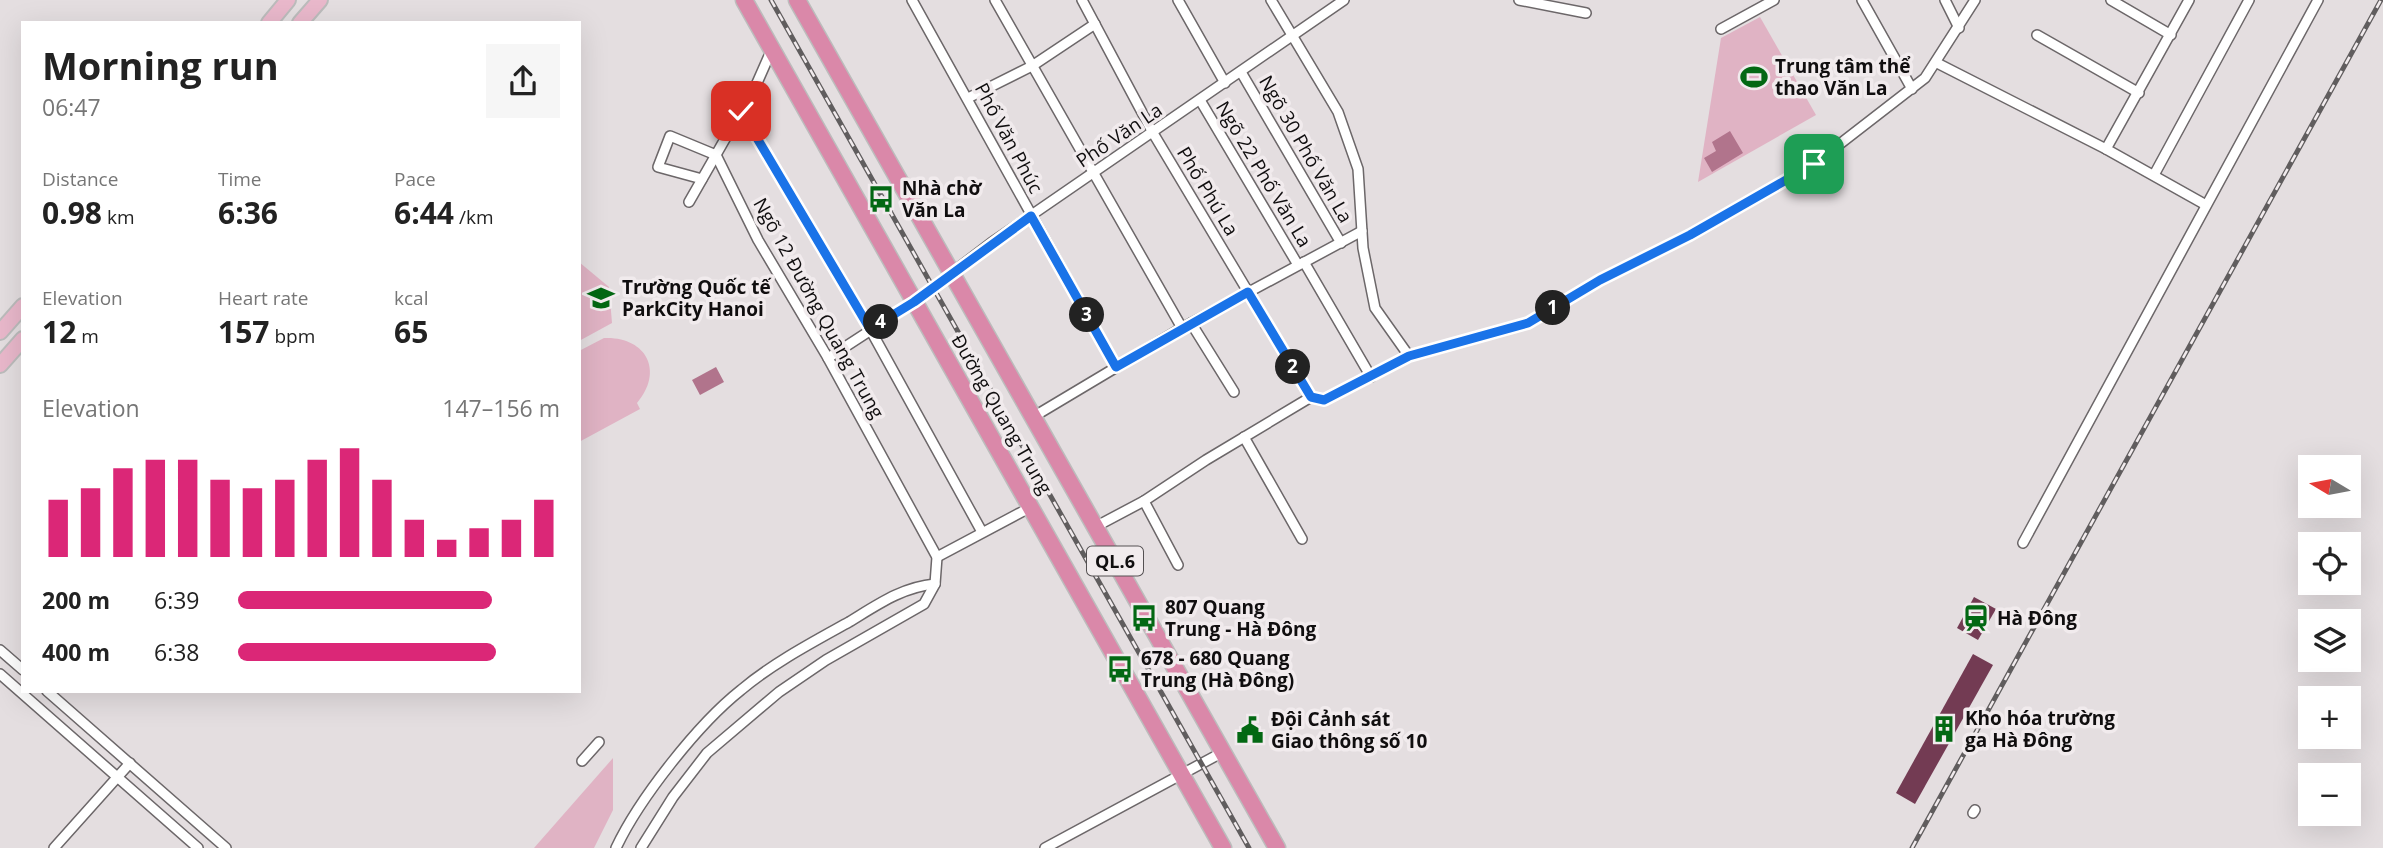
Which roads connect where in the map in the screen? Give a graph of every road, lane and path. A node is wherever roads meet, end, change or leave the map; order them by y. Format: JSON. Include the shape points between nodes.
{"nodes":[{"id":1,"x":288,"y":0,"type":"edge"},
{"id":2,"x":320,"y":0,"type":"edge"},
{"id":3,"x":744,"y":0,"type":"edge"},
{"id":4,"x":797,"y":0,"type":"edge"},
{"id":5,"x":912,"y":0,"type":"edge"},
{"id":6,"x":995,"y":0,"type":"edge"},
{"id":7,"x":1082,"y":0,"type":"edge"},
{"id":8,"x":1178,"y":0,"type":"edge"},
{"id":9,"x":1270,"y":0,"type":"edge"},
{"id":10,"x":1344,"y":0,"type":"edge"},
{"id":11,"x":1519,"y":0,"type":"edge"},
{"id":12,"x":1774,"y":0,"type":"edge"},
{"id":13,"x":1862,"y":0,"type":"edge"},
{"id":14,"x":1945,"y":0,"type":"edge"},
{"id":15,"x":1975,"y":0,"type":"edge"},
{"id":16,"x":2111,"y":0,"type":"edge"},
{"id":17,"x":2189,"y":0,"type":"edge"},
{"id":18,"x":2248,"y":0,"type":"edge"},
{"id":19,"x":2318,"y":0,"type":"edge"},
{"id":20,"x":1586,"y":13,"type":"dead end"},
{"id":21,"x":271,"y":21,"type":"edge"},
{"id":22,"x":302,"y":21,"type":"edge"},
{"id":23,"x":1095,"y":24,"type":"junction"},
{"id":24,"x":1959,"y":27,"type":"junction"},
{"id":25,"x":1721,"y":29,"type":"dead end"},
{"id":26,"x":2037,"y":35,"type":"dead end"},
{"id":27,"x":2171,"y":35,"type":"junction"},
{"id":28,"x":1292,"y":37,"type":"junction"},
{"id":29,"x":772,"y":49,"type":"junction"},
{"id":30,"x":1937,"y":63,"type":"junction"},
{"id":31,"x":1032,"y":66,"type":"junction"},
{"id":32,"x":1241,"y":72,"type":"junction"},
{"id":33,"x":1225,"y":83,"type":"junction"},
{"id":34,"x":1912,"y":89,"type":"junction"},
{"id":35,"x":2139,"y":93,"type":"junction"},
{"id":36,"x":968,"y":98,"type":"junction"},
{"id":37,"x":1200,"y":100,"type":"junction"},
{"id":38,"x":741,"y":111,"type":"junction"},
{"id":39,"x":1153,"y":134,"type":"junction"},
{"id":40,"x":2106,"y":149,"type":"junction"},
{"id":41,"x":716,"y":155,"type":"junction"},
{"id":42,"x":1093,"y":174,"type":"junction"},
{"id":43,"x":2154,"y":175,"type":"junction"},
{"id":44,"x":702,"y":180,"type":"junction"},
{"id":45,"x":689,"y":202,"type":"dead end"},
{"id":46,"x":2206,"y":205,"type":"junction"},
{"id":47,"x":1031,"y":216,"type":"junction"},
{"id":48,"x":1362,"y":231,"type":"junction"},
{"id":49,"x":1340,"y":243,"type":"junction"},
{"id":50,"x":1301,"y":264,"type":"junction"},
{"id":51,"x":953,"y":275,"type":"junction"},
{"id":52,"x":1248,"y":292,"type":"junction"},
{"id":53,"x":914,"y":302,"type":"junction"},
{"id":54,"x":21,"y":308,"type":"edge"},
{"id":55,"x":1186,"y":326,"type":"junction"},
{"id":56,"x":870,"y":329,"type":"junction"},
{"id":57,"x":0,"y":332,"type":"edge"},
{"id":58,"x":21,"y":342,"type":"edge"},
{"id":59,"x":1409,"y":356,"type":"junction"},
{"id":60,"x":828,"y":358,"type":"junction"},
{"id":61,"x":0,"y":365,"type":"edge"},
{"id":62,"x":1116,"y":367,"type":"junction"},
{"id":63,"x":1371,"y":377,"type":"junction"},
{"id":64,"x":1234,"y":391,"type":"dead end"},
{"id":65,"x":1311,"y":397,"type":"junction"},
{"id":66,"x":1033,"y":417,"type":"junction"},
{"id":67,"x":1244,"y":437,"type":"junction"},
{"id":68,"x":1144,"y":501,"type":"junction"},
{"id":69,"x":1031,"y":507,"type":"junction"},
{"id":70,"x":1096,"y":527,"type":"junction"},
{"id":71,"x":982,"y":532,"type":"junction"},
{"id":72,"x":1303,"y":539,"type":"dead end"},
{"id":73,"x":2023,"y":543,"type":"dead end"},
{"id":74,"x":937,"y":557,"type":"junction"},
{"id":75,"x":1178,"y":565,"type":"dead end"},
{"id":76,"x":936,"y":584,"type":"junction"},
{"id":77,"x":0,"y":650,"type":"edge"},
{"id":78,"x":21,"y":668,"type":"edge"},
{"id":79,"x":0,"y":674,"type":"edge"},
{"id":80,"x":21,"y":692,"type":"edge"},
{"id":81,"x":22,"y":693,"type":"edge"},
{"id":82,"x":49,"y":693,"type":"edge"},
{"id":83,"x":599,"y":742,"type":"dead end"},
{"id":84,"x":1223,"y":752,"type":"junction"},
{"id":85,"x":582,"y":761,"type":"dead end"},
{"id":86,"x":130,"y":763,"type":"junction"},
{"id":87,"x":1182,"y":776,"type":"junction"},
{"id":88,"x":117,"y":777,"type":"junction"},
{"id":89,"x":54,"y":848,"type":"edge"},
{"id":90,"x":198,"y":848,"type":"edge"},
{"id":91,"x":226,"y":848,"type":"edge"},
{"id":92,"x":616,"y":848,"type":"edge"},
{"id":93,"x":641,"y":848,"type":"edge"},
{"id":94,"x":1045,"y":848,"type":"edge"},
{"id":95,"x":1223,"y":848,"type":"edge"},
{"id":96,"x":1277,"y":848,"type":"edge"}],
"edges":[{"from":1,"to":21,"type":"main road"},
{"from":2,"to":22,"type":"main road"},
{"from":3,"to":29,"type":"highway","name":"Đường Quang Trung","number":"QL.6"},
{"from":4,"to":51,"type":"highway","name":"Đường Quang Trung","number":"QL.6"},
{"from":5,"to":36,"type":"street","name":"Phố Văn Phúc"},
{"from":6,"to":31,"type":"street"},
{"from":7,"to":23,"type":"street","name":"Phố Phú La"},
{"from":8,"to":33,"type":"street"},
{"from":9,"to":28,"type":"street"},
{"from":10,"to":28,"type":"street","name":"Phố Văn La"},
{"from":11,"to":20,"type":"street"},
{"from":12,"to":25,"type":"street"},
{"from":13,"to":34,"type":"street"},
{"from":14,"to":24,"type":"street"},
{"from":15,"to":24,"type":"street"},
{"from":16,"to":27,"type":"street"},
{"from":17,"to":27,"type":"street"},
{"from":18,"to":43,"type":"street"},
{"from":19,"to":46,"type":"street"},
{"from":23,"to":31,"type":"street"},
{"from":23,"to":39,"type":"street","name":"Phố Phú La"},
{"from":24,"to":30,"type":"street"},
{"from":26,"to":35,"type":"street"},
{"from":27,"to":35,"type":"street"},
{"from":28,"to":32,"type":"street","name":"Phố Văn La"},
{"from":28,"to":48,"type":"street","via":[[1338,112],[1358,169]]},
{"from":29,"to":38,"type":"street"},
{"from":29,"to":53,"type":"highway","name":"Đường Quang Trung","number":"QL.6"},
{"from":30,"to":34,"type":"street"},
{"from":30,"to":40,"type":"street"},
{"from":31,"to":36,"type":"street"},
{"from":31,"to":42,"type":"street"},
{"from":32,"to":33,"type":"street","name":"Phố Văn La"},
{"from":32,"to":49,"type":"street","name":"Ngõ 30 Phố Văn La"},
{"from":33,"to":37,"type":"street","name":"Phố Văn La"},
{"from":34,"to":59,"type":"street","via":[[1814,164],[1528,323]]},
{"from":35,"to":40,"type":"street"},
{"from":36,"to":47,"type":"street","name":"Phố Văn Phúc"},
{"from":37,"to":39,"type":"street","name":"Phố Văn La"},
{"from":37,"to":50,"type":"street","name":"Ngõ 22 Phố Văn La"},
{"from":38,"to":41,"type":"street"},
{"from":38,"to":56,"type":"street"},
{"from":39,"to":42,"type":"street","name":"Phố Văn La"},
{"from":39,"to":52,"type":"street","name":"Phố Phú La"},
{"from":40,"to":43,"type":"street"},
{"from":41,"to":44,"type":"street"},
{"from":41,"to":44,"type":"street","via":[[670,136],[658,167]]},
{"from":41,"to":60,"type":"street","name":"Ngõ 12 Đường Quang Trung","via":[[758,240]]},
{"from":42,"to":47,"type":"street","name":"Phố Văn La"},
{"from":42,"to":55,"type":"street"},
{"from":43,"to":46,"type":"street"},
{"from":44,"to":45,"type":"street"},
{"from":46,"to":73,"type":"street"},
{"from":47,"to":51,"type":"street","name":"Phố Văn La"},
{"from":47,"to":62,"type":"street","name":"Phố Văn Phúc"},
{"from":48,"to":49,"type":"street"},
{"from":48,"to":59,"type":"street","via":[[1375,308]]},
{"from":49,"to":50,"type":"street"},
{"from":50,"to":52,"type":"street"},
{"from":50,"to":63,"type":"street","name":"Ngõ 22 Phố Văn La"},
{"from":51,"to":53,"type":"street","name":"Phố Văn La"},
{"from":51,"to":66,"type":"highway","name":"Đường Quang Trung","number":"QL.6"},
{"from":52,"to":55,"type":"street"},
{"from":52,"to":65,"type":"street","name":"Phố Phú La"},
{"from":53,"to":56,"type":"street","name":"Phố Văn La"},
{"from":53,"to":69,"type":"highway","name":"Đường Quang Trung","number":"QL.6"},
{"from":54,"to":57,"type":"main road"},
{"from":55,"to":62,"type":"street"},
{"from":55,"to":64,"type":"street"},
{"from":56,"to":60,"type":"street","name":"Phố Văn La"},
{"from":56,"to":71,"type":"street"},
{"from":58,"to":61,"type":"main road"},
{"from":59,"to":63,"type":"street"},
{"from":60,"to":74,"type":"street","name":"Ngõ 12 Đường Quang Trung"},
{"from":62,"to":66,"type":"street"},
{"from":63,"to":65,"type":"street","via":[[1324,400]]},
{"from":65,"to":67,"type":"street"},
{"from":66,"to":70,"type":"highway","name":"Đường Quang Trung","number":"QL.6"},
{"from":67,"to":68,"type":"street"},
{"from":67,"to":72,"type":"street"},
{"from":68,"to":70,"type":"street"},
{"from":68,"to":75,"type":"street"},
{"from":69,"to":71,"type":"street"},
{"from":69,"to":87,"type":"highway","name":"Đường Quang Trung","number":"QL.6"},
{"from":70,"to":84,"type":"highway","name":"Đường Quang Trung","number":"QL.6"},
{"from":71,"to":74,"type":"street"},
{"from":74,"to":76,"type":"street"},
{"from":76,"to":92,"type":"street","via":[[914,586],[885,601],[741,689],[691,739]]},
{"from":76,"to":93,"type":"street","via":[[924,604],[826,660],[707,753]]},
{"from":77,"to":78,"type":"street"},
{"from":79,"to":80,"type":"street"},
{"from":81,"to":88,"type":"street"},
{"from":82,"to":86,"type":"street"},
{"from":83,"to":85,"type":"street"},
{"from":84,"to":87,"type":"street"},
{"from":84,"to":96,"type":"highway","name":"Đường Quang Trung","number":"QL.6"},
{"from":86,"to":88,"type":"street"},
{"from":86,"to":91,"type":"street"},
{"from":87,"to":94,"type":"street"},
{"from":87,"to":95,"type":"highway","name":"Đường Quang Trung","number":"QL.6"},
{"from":88,"to":89,"type":"street"},
{"from":88,"to":90,"type":"street"}]}
